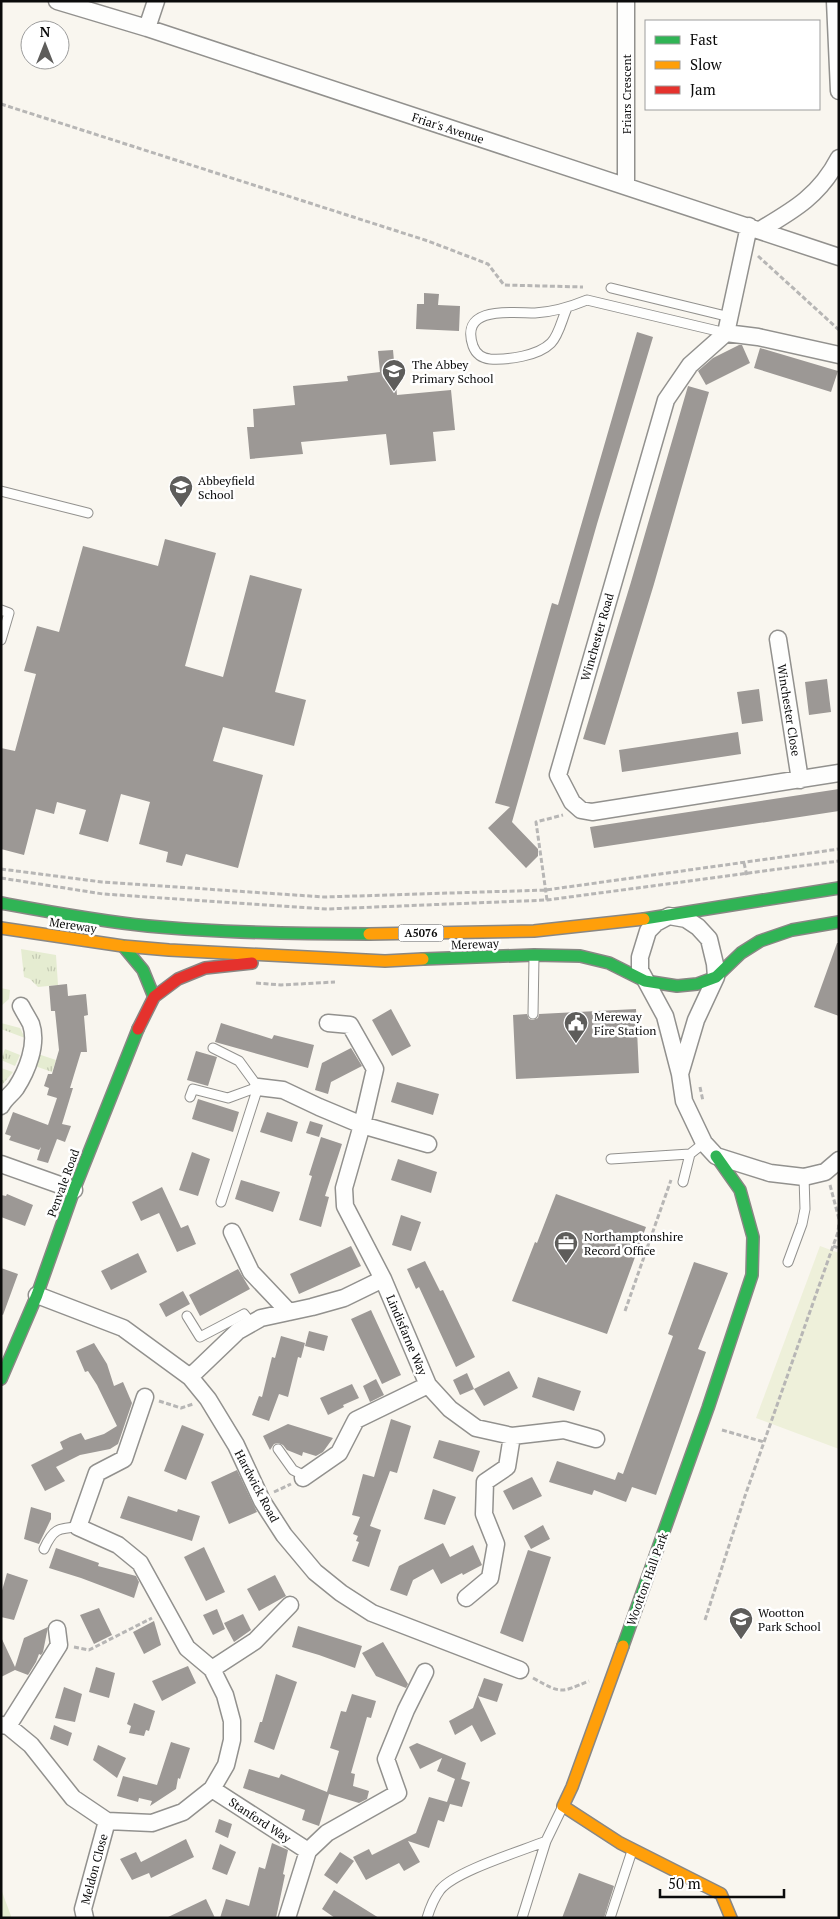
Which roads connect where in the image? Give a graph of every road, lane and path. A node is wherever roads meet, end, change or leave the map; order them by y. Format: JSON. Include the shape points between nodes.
{"nodes":[{"id":1,"x":57,"y":1,"type":"edge"},
{"id":2,"x":156,"y":1,"type":"edge"},
{"id":3,"x":626,"y":1,"type":"edge"},
{"id":4,"x":835,"y":1,"type":"edge"},
{"id":5,"x":147,"y":28,"type":"junction"},
{"id":6,"x":839,"y":91,"type":"edge"},
{"id":7,"x":1,"y":104,"type":"edge"},
{"id":8,"x":839,"y":158,"type":"edge"},
{"id":9,"x":626,"y":186,"type":"junction"},
{"id":10,"x":754,"y":228,"type":"junction"},
{"id":11,"x":745,"y":243,"type":"junction"},
{"id":12,"x":839,"y":257,"type":"edge"},
{"id":13,"x":584,"y":288,"type":"dead end"},
{"id":14,"x":611,"y":288,"type":"dead end"},
{"id":15,"x":567,"y":308,"type":"junction"},
{"id":16,"x":730,"y":317,"type":"junction"},
{"id":17,"x":839,"y":330,"type":"edge"},
{"id":18,"x":726,"y":333,"type":"junction"},
{"id":19,"x":839,"y":355,"type":"edge"},
{"id":20,"x":1,"y":491,"type":"edge"},
{"id":21,"x":88,"y":513,"type":"dead end"},
{"id":22,"x":1,"y":610,"type":"edge"},
{"id":23,"x":778,"y":639,"type":"dead end"},
{"id":24,"x":1,"y":640,"type":"edge"},
{"id":25,"x":839,"y":773,"type":"edge"},
{"id":26,"x":800,"y":780,"type":"junction"},
{"id":27,"x":580,"y":810,"type":"junction"},
{"id":28,"x":839,"y":849,"type":"edge"},
{"id":29,"x":839,"y":861,"type":"edge"},
{"id":30,"x":744,"y":862,"type":"junction"},
{"id":31,"x":1,"y":868,"type":"edge"},
{"id":32,"x":746,"y":875,"type":"junction"},
{"id":33,"x":1,"y":878,"type":"edge"},
{"id":34,"x":839,"y":888,"type":"edge"},
{"id":35,"x":546,"y":890,"type":"junction"},
{"id":36,"x":547,"y":900,"type":"junction"},
{"id":37,"x":1,"y":904,"type":"edge"},
{"id":38,"x":669,"y":916,"type":"junction"},
{"id":39,"x":839,"y":922,"type":"edge"},
{"id":40,"x":1,"y":928,"type":"edge"},
{"id":41,"x":534,"y":943,"type":"junction"},
{"id":42,"x":123,"y":946,"type":"junction"},
{"id":43,"x":308,"y":956,"type":"junction"},
{"id":44,"x":716,"y":977,"type":"junction"},
{"id":45,"x":645,"y":981,"type":"junction"},
{"id":46,"x":340,"y":982,"type":"dead end"},
{"id":47,"x":252,"y":983,"type":"dead end"},
{"id":48,"x":154,"y":997,"type":"junction"},
{"id":49,"x":21,"y":1006,"type":"dead end"},
{"id":50,"x":532,"y":1014,"type":"dead end"},
{"id":51,"x":328,"y":1023,"type":"dead end"},
{"id":52,"x":213,"y":1048,"type":"dead end"},
{"id":53,"x":680,"y":1074,"type":"junction"},
{"id":54,"x":698,"y":1080,"type":"dead end"},
{"id":55,"x":258,"y":1087,"type":"junction"},
{"id":56,"x":190,"y":1097,"type":"dead end"},
{"id":57,"x":704,"y":1104,"type":"dead end"},
{"id":58,"x":1,"y":1106,"type":"edge"},
{"id":59,"x":362,"y":1124,"type":"junction"},
{"id":60,"x":704,"y":1143,"type":"junction"},
{"id":61,"x":428,"y":1144,"type":"dead end"},
{"id":62,"x":690,"y":1154,"type":"junction"},
{"id":63,"x":716,"y":1156,"type":"junction"},
{"id":64,"x":611,"y":1158,"type":"dead end"},
{"id":65,"x":839,"y":1160,"type":"edge"},
{"id":66,"x":8,"y":1163,"type":"edge"},
{"id":67,"x":673,"y":1173,"type":"dead end"},
{"id":68,"x":804,"y":1177,"type":"junction"},
{"id":69,"x":683,"y":1182,"type":"dead end"},
{"id":70,"x":829,"y":1182,"type":"dead end"},
{"id":71,"x":74,"y":1190,"type":"junction"},
{"id":72,"x":221,"y":1202,"type":"dead end"},
{"id":73,"x":839,"y":1219,"type":"edge"},
{"id":74,"x":839,"y":1224,"type":"edge"},
{"id":75,"x":232,"y":1232,"type":"dead end"},
{"id":76,"x":833,"y":1246,"type":"junction"},
{"id":77,"x":839,"y":1248,"type":"edge"},
{"id":78,"x":788,"y":1262,"type":"dead end"},
{"id":79,"x":383,"y":1280,"type":"junction"},
{"id":80,"x":37,"y":1295,"type":"junction"},
{"id":81,"x":624,"y":1311,"type":"dead end"},
{"id":82,"x":290,"y":1312,"type":"junction"},
{"id":83,"x":187,"y":1316,"type":"dead end"},
{"id":84,"x":251,"y":1323,"type":"junction"},
{"id":85,"x":720,"y":1371,"type":"junction"},
{"id":86,"x":732,"y":1375,"type":"dead end"},
{"id":87,"x":190,"y":1377,"type":"junction"},
{"id":88,"x":1,"y":1379,"type":"edge"},
{"id":89,"x":428,"y":1384,"type":"junction"},
{"id":90,"x":145,"y":1397,"type":"joint"},
{"id":91,"x":208,"y":1399,"type":"junction"},
{"id":92,"x":722,"y":1430,"type":"dead end"},
{"id":93,"x":512,"y":1436,"type":"junction"},
{"id":94,"x":596,"y":1438,"type":"dead end"},
{"id":95,"x":764,"y":1442,"type":"junction"},
{"id":96,"x":278,"y":1449,"type":"dead end"},
{"id":97,"x":304,"y":1477,"type":"junction"},
{"id":98,"x":261,"y":1498,"type":"junction"},
{"id":99,"x":78,"y":1527,"type":"junction"},
{"id":100,"x":44,"y":1549,"type":"dead end"},
{"id":101,"x":466,"y":1598,"type":"dead end"},
{"id":102,"x":290,"y":1605,"type":"dead end"},
{"id":103,"x":166,"y":1610,"type":"junction"},
{"id":104,"x":705,"y":1620,"type":"dead end"},
{"id":105,"x":58,"y":1637,"type":"joint"},
{"id":106,"x":212,"y":1670,"type":"junction"},
{"id":107,"x":520,"y":1670,"type":"joint"},
{"id":108,"x":425,"y":1672,"type":"dead end"},
{"id":109,"x":613,"y":1672,"type":"junction"},
{"id":110,"x":5,"y":1725,"type":"edge"},
{"id":111,"x":212,"y":1789,"type":"junction"},
{"id":112,"x":562,"y":1806,"type":"junction"},
{"id":113,"x":106,"y":1821,"type":"junction"},
{"id":114,"x":546,"y":1841,"type":"junction"},
{"id":115,"x":632,"y":1850,"type":"junction"},
{"id":116,"x":308,"y":1851,"type":"junction"},
{"id":117,"x":729,"y":1914,"type":"edge"},
{"id":118,"x":85,"y":1918,"type":"edge"},
{"id":119,"x":287,"y":1918,"type":"edge"},
{"id":120,"x":427,"y":1918,"type":"edge"},
{"id":121,"x":522,"y":1918,"type":"edge"},
{"id":122,"x":610,"y":1918,"type":"edge"},
{"id":123,"x":740,"y":1918,"type":"edge"}],
"edges":[{"from":1,"to":5,"type":"street","name":"Friar's Avenue"},
{"from":2,"to":5,"type":"street"},
{"from":3,"to":9,"type":"street","name":"Friars Crescent"},
{"from":4,"to":6,"type":"street"},
{"from":5,"to":9,"type":"street","name":"Friar's Avenue"},
{"from":7,"to":13,"type":"path","via":[[428,241],[488,264],[504,284]]},
{"from":8,"to":10,"type":"street","via":[[831,174],[798,208]]},
{"from":9,"to":10,"type":"street","name":"Friar's Avenue"},
{"from":10,"to":11,"type":"street"},
{"from":10,"to":12,"type":"street","name":"Friar's Avenue"},
{"from":11,"to":16,"type":"street"},
{"from":11,"to":17,"type":"path"},
{"from":14,"to":16,"type":"lane"},
{"from":15,"to":15,"type":"lane","via":[[551,343],[527,355],[487,359],[478,355],[470,336],[475,322],[486,314]]},
{"from":15,"to":18,"type":"lane","via":[[587,300]]},
{"from":16,"to":18,"type":"street"},
{"from":18,"to":19,"type":"street"},
{"from":18,"to":27,"type":"street","name":"Winchester Road","via":[[690,366],[666,400],[558,775],[572,802]]},
{"from":20,"to":21,"type":"lane"},
{"from":22,"to":24,"type":"lane","via":[[9,613]]},
{"from":23,"to":26,"type":"street","name":"Winchester Close"},
{"from":25,"to":26,"type":"street"},
{"from":26,"to":27,"type":"street","via":[[592,812]]},
{"from":27,"to":35,"type":"path","via":[[536,822]]},
{"from":28,"to":30,"type":"path"},
{"from":29,"to":32,"type":"path"},
{"from":30,"to":32,"type":"path"},
{"from":30,"to":35,"type":"path"},
{"from":31,"to":35,"type":"path","via":[[102,882],[324,897]]},
{"from":32,"to":36,"type":"path"},
{"from":33,"to":36,"type":"path","via":[[103,894],[327,909]]},
{"from":34,"to":38,"type":"main road","name":"Mereway","number":"A5076"},
{"from":35,"to":36,"type":"path"},
{"from":37,"to":41,"type":"main road","name":"Mereway","number":"A5076","via":[[149,926]]},
{"from":38,"to":41,"type":"main road","name":"Mereway","number":"A5076"},
{"from":38,"to":44,"type":"street","via":[[686,919],[698,926],[709,939]]},
{"from":38,"to":45,"type":"street","via":[[648,931],[640,957],[640,970]]},
{"from":39,"to":44,"type":"main road","name":"Mereway","number":"A5076","via":[[792,930],[760,941],[741,953]]},
{"from":40,"to":42,"type":"main road","name":"Mereway","number":"A5076"},
{"from":41,"to":43,"type":"main road","name":"Mereway","number":"A5076","via":[[385,961]]},
{"from":41,"to":45,"type":"main road","name":"Mereway","number":"A5076","via":[[609,963]]},
{"from":41,"to":50,"type":"lane"},
{"from":42,"to":43,"type":"main road","name":"Mereway","number":"A5076"},
{"from":42,"to":48,"type":"main road","via":[[143,970]]},
{"from":43,"to":48,"type":"main road","via":[[205,968],[178,979]]},
{"from":44,"to":45,"type":"main road","name":"Mereway","number":"A5076","via":[[698,984],[677,986]]},
{"from":44,"to":53,"type":"street","via":[[696,1020]]},
{"from":45,"to":53,"type":"street","via":[[665,1016]]},
{"from":46,"to":47,"type":"path"},
{"from":48,"to":71,"type":"main road","name":"Penvale Road","via":[[132,1040]]},
{"from":49,"to":58,"type":"street","via":[[31,1024],[24,1074]]},
{"from":51,"to":59,"type":"street","name":"Lindisfarne Way","via":[[350,1025],[375,1069]]},
{"from":52,"to":55,"type":"lane","via":[[239,1061]]},
{"from":53,"to":60,"type":"street","via":[[684,1101]]},
{"from":54,"to":57,"type":"path"},
{"from":55,"to":56,"type":"lane","via":[[228,1098],[193,1089]]},
{"from":55,"to":59,"type":"street","via":[[282,1090]]},
{"from":55,"to":72,"type":"lane"},
{"from":59,"to":61,"type":"street"},
{"from":59,"to":79,"type":"street","name":"Lindisfarne Way","via":[[344,1188],[345,1206]]},
{"from":60,"to":62,"type":"lane"},
{"from":60,"to":63,"type":"street"},
{"from":62,"to":64,"type":"lane"},
{"from":62,"to":69,"type":"lane"},
{"from":63,"to":68,"type":"street","via":[[770,1172]]},
{"from":63,"to":85,"type":"main road","name":"Wootton Hall Park","via":[[740,1190],[753,1237],[752,1275]]},
{"from":65,"to":68,"type":"street","via":[[825,1172]]},
{"from":66,"to":71,"type":"street"},
{"from":67,"to":81,"type":"path"},
{"from":68,"to":78,"type":"lane","via":[[805,1209]]},
{"from":70,"to":73,"type":"path"},
{"from":71,"to":80,"type":"main road","name":"Penvale Road"},
{"from":74,"to":76,"type":"path"},
{"from":75,"to":82,"type":"street","via":[[251,1272]]},
{"from":76,"to":77,"type":"path"},
{"from":76,"to":95,"type":"path"},
{"from":79,"to":82,"type":"street","name":"Lindisfarne Way","via":[[344,1298]]},
{"from":79,"to":89,"type":"street","name":"Lindisfarne Way"},
{"from":80,"to":87,"type":"street","name":"Hardwick Road","via":[[123,1328]]},
{"from":80,"to":88,"type":"main road","name":"Penvale Road"},
{"from":82,"to":84,"type":"street","name":"Lindisfarne Way"},
{"from":83,"to":84,"type":"lane","via":[[200,1337],[244,1314]]},
{"from":84,"to":87,"type":"street","name":"Lindisfarne Way","via":[[238,1331]]},
{"from":85,"to":86,"type":"lane"},
{"from":85,"to":109,"type":"main road","name":"Wootton Hall Park"},
{"from":87,"to":91,"type":"street","name":"Hardwick Road"},
{"from":89,"to":93,"type":"street","name":"Lindisfarne Way","via":[[450,1410],[476,1428]]},
{"from":89,"to":97,"type":"street","via":[[356,1420],[339,1453]]},
{"from":90,"to":91,"type":"path","via":[[182,1408]]},
{"from":90,"to":99,"type":"street","via":[[124,1459],[97,1473]]},
{"from":91,"to":98,"type":"street","name":"Hardwick Road","via":[[236,1445]]},
{"from":92,"to":95,"type":"path"},
{"from":93,"to":94,"type":"street","name":"Lindisfarne Way","via":[[564,1430]]},
{"from":93,"to":101,"type":"street","via":[[507,1467],[485,1482],[484,1514],[496,1544],[490,1578]]},
{"from":95,"to":104,"type":"path"},
{"from":96,"to":97,"type":"lane","via":[[294,1470]]},
{"from":97,"to":98,"type":"path"},
{"from":98,"to":107,"type":"street","name":"Hardwick Road","via":[[284,1535],[315,1572],[341,1593],[372,1613]]},
{"from":99,"to":100,"type":"lane","via":[[61,1527],[50,1536]]},
{"from":99,"to":103,"type":"street","via":[[118,1545],[140,1562]]},
{"from":102,"to":106,"type":"street","via":[[255,1642]]},
{"from":103,"to":105,"type":"path","via":[[89,1650]]},
{"from":103,"to":106,"type":"street","via":[[187,1648]]},
{"from":105,"to":110,"type":"street"},
{"from":106,"to":111,"type":"street","via":[[225,1695],[232,1721],[232,1740],[226,1766]]},
{"from":107,"to":109,"type":"path","via":[[551,1688],[563,1691]]},
{"from":108,"to":116,"type":"street","via":[[386,1759],[398,1793],[327,1833]]},
{"from":109,"to":112,"type":"main road","name":"Wootton Hall Park","via":[[572,1787]]},
{"from":110,"to":113,"type":"street","via":[[30,1745],[73,1798]]},
{"from":111,"to":113,"type":"street","via":[[183,1812],[152,1823]]},
{"from":111,"to":116,"type":"street","name":"Stanford Way"},
{"from":112,"to":114,"type":"lane"},
{"from":112,"to":115,"type":"main road"},
{"from":113,"to":118,"type":"street","name":"Meldon Close","via":[[83,1909]]},
{"from":114,"to":120,"type":"lane","via":[[459,1874],[441,1888]]},
{"from":114,"to":121,"type":"lane"},
{"from":115,"to":117,"type":"main road","via":[[721,1894]]},
{"from":115,"to":122,"type":"lane"},
{"from":116,"to":119,"type":"street"},
{"from":117,"to":123,"type":"lane"}]}
